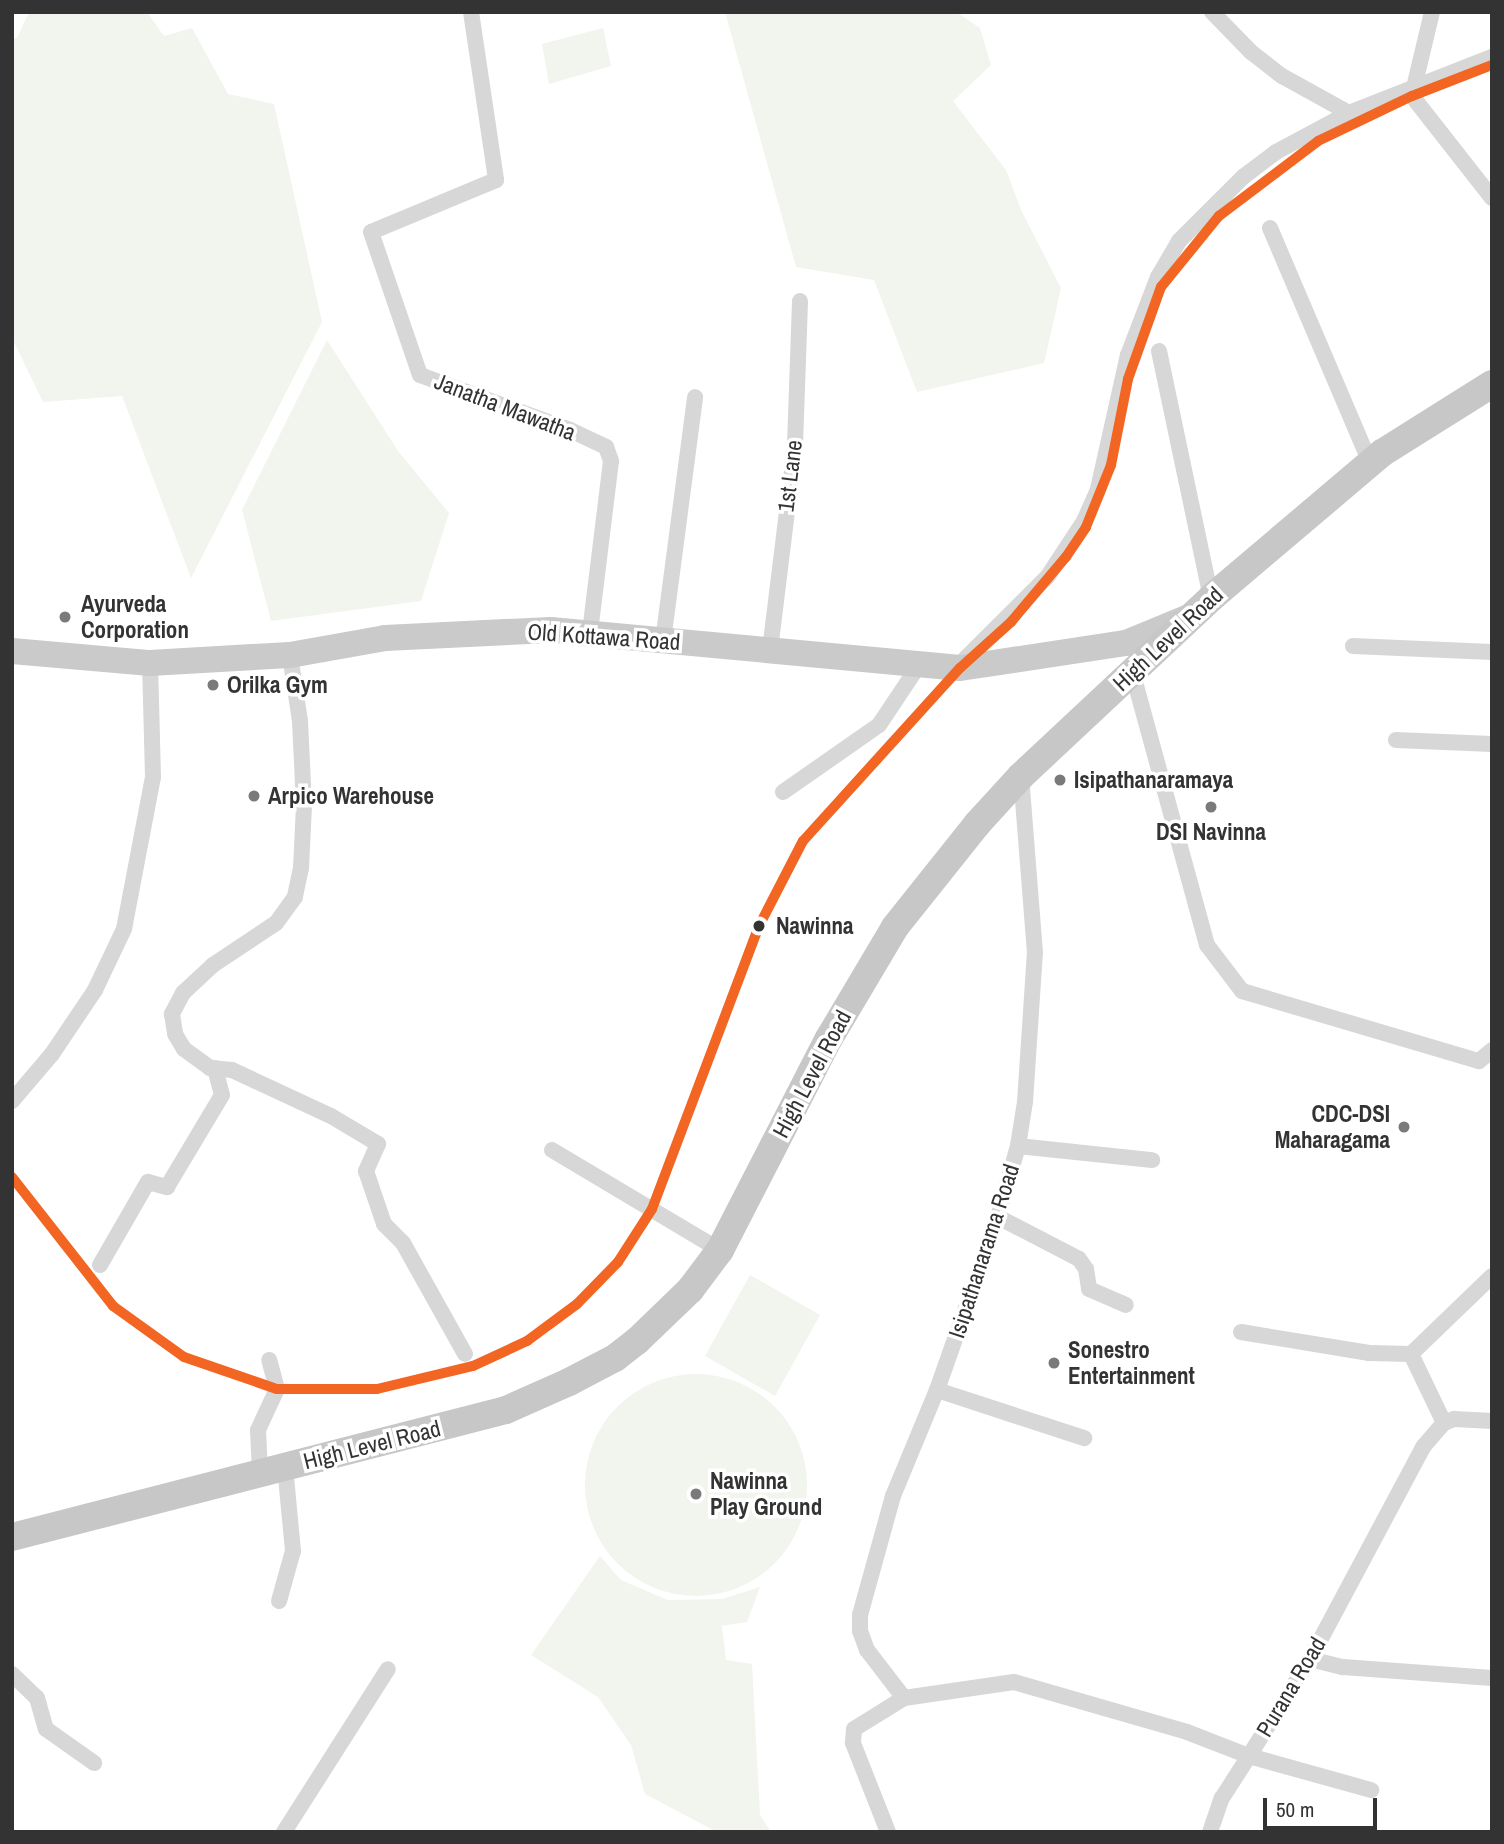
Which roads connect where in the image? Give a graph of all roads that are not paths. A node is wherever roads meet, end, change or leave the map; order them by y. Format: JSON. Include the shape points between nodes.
{"nodes":[{"id":1,"x":471,"y":12,"type":"edge"},
{"id":2,"x":1212,"y":12,"type":"edge"},
{"id":3,"x":1432,"y":12,"type":"edge"},
{"id":4,"x":1492,"y":57,"type":"edge"},
{"id":5,"x":1414,"y":89,"type":"junction"},
{"id":6,"x":1349,"y":113,"type":"junction"},
{"id":7,"x":1492,"y":198,"type":"edge"},
{"id":8,"x":1270,"y":228,"type":"dead end"},
{"id":9,"x":800,"y":301,"type":"dead end"},
{"id":10,"x":1159,"y":351,"type":"dead end"},
{"id":11,"x":1492,"y":384,"type":"edge"},
{"id":12,"x":695,"y":397,"type":"dead end"},
{"id":13,"x":1370,"y":463,"type":"junction"},
{"id":14,"x":1200,"y":608,"type":"junction"},
{"id":15,"x":590,"y":632,"type":"junction"},
{"id":16,"x":663,"y":641,"type":"junction"},
{"id":17,"x":1353,"y":646,"type":"dead end"},
{"id":18,"x":770,"y":650,"type":"junction"},
{"id":19,"x":12,"y":652,"type":"edge"},
{"id":20,"x":1492,"y":652,"type":"edge"},
{"id":21,"x":290,"y":654,"type":"junction"},
{"id":22,"x":150,"y":663,"type":"junction"},
{"id":23,"x":919,"y":665,"type":"junction"},
{"id":24,"x":956,"y":668,"type":"junction"},
{"id":25,"x":1132,"y":671,"type":"junction"},
{"id":26,"x":1396,"y":740,"type":"dead end"},
{"id":27,"x":1492,"y":744,"type":"edge"},
{"id":28,"x":1021,"y":776,"type":"junction"},
{"id":29,"x":783,"y":792,"type":"dead end"},
{"id":30,"x":1492,"y":1050,"type":"edge"},
{"id":31,"x":215,"y":1068,"type":"junction"},
{"id":32,"x":12,"y":1101,"type":"edge"},
{"id":33,"x":1018,"y":1146,"type":"junction"},
{"id":34,"x":552,"y":1150,"type":"dead end"},
{"id":35,"x":1152,"y":1160,"type":"dead end"},
{"id":36,"x":998,"y":1217,"type":"junction"},
{"id":37,"x":720,"y":1250,"type":"junction"},
{"id":38,"x":100,"y":1265,"type":"dead end"},
{"id":39,"x":1492,"y":1276,"type":"edge"},
{"id":40,"x":1126,"y":1305,"type":"dead end"},
{"id":41,"x":1241,"y":1332,"type":"dead end"},
{"id":42,"x":464,"y":1354,"type":"dead end"},
{"id":43,"x":1411,"y":1354,"type":"junction"},
{"id":44,"x":269,"y":1360,"type":"dead end"},
{"id":45,"x":937,"y":1390,"type":"junction"},
{"id":46,"x":1492,"y":1421,"type":"edge"},
{"id":47,"x":1444,"y":1423,"type":"junction"},
{"id":48,"x":1084,"y":1438,"type":"dead end"},
{"id":49,"x":273,"y":1469,"type":"junction"},
{"id":50,"x":12,"y":1537,"type":"edge"},
{"id":51,"x":279,"y":1601,"type":"dead end"},
{"id":52,"x":1310,"y":1659,"type":"junction"},
{"id":53,"x":388,"y":1669,"type":"dead end"},
{"id":54,"x":12,"y":1675,"type":"edge"},
{"id":55,"x":1492,"y":1678,"type":"edge"},
{"id":56,"x":904,"y":1698,"type":"junction"},
{"id":57,"x":1249,"y":1756,"type":"junction"},
{"id":58,"x":94,"y":1763,"type":"dead end"},
{"id":59,"x":1371,"y":1790,"type":"dead end"},
{"id":60,"x":284,"y":1832,"type":"edge"},
{"id":61,"x":888,"y":1832,"type":"edge"},
{"id":62,"x":1210,"y":1832,"type":"edge"}],
"edges":[{"from":1,"to":15,"type":"street","name":"Janatha Mawatha","via":[[496,180],[371,232],[420,375],[606,447],[611,461]]},
{"from":2,"to":6,"type":"street","via":[[1282,76]]},
{"from":3,"to":5,"type":"street"},
{"from":4,"to":5,"type":"street"},
{"from":5,"to":6,"type":"street"},
{"from":5,"to":7,"type":"street","via":[[1412,96]]},
{"from":6,"to":24,"type":"street","via":[[1276,152],[1243,177],[1179,241],[1158,277],[1128,355],[1098,489],[1084,521],[1048,576]]},
{"from":8,"to":13,"type":"street"},
{"from":9,"to":18,"type":"street","name":"1st Lane","via":[[795,444]]},
{"from":10,"to":14,"type":"street"},
{"from":11,"to":13,"type":"highway","name":"High Level Road"},
{"from":12,"to":16,"type":"street"},
{"from":13,"to":14,"type":"highway","name":"High Level Road"},
{"from":14,"to":24,"type":"main road","name":"Old Kottawa Road","via":[[1126,643]]},
{"from":14,"to":25,"type":"highway","name":"High Level Road"},
{"from":15,"to":16,"type":"main road","name":"Old Kottawa Road"},
{"from":15,"to":21,"type":"main road","name":"Old Kottawa Road","via":[[385,638]]},
{"from":16,"to":18,"type":"main road","name":"Old Kottawa Road"},
{"from":17,"to":20,"type":"street"},
{"from":18,"to":23,"type":"main road","name":"Old Kottawa Road"},
{"from":19,"to":22,"type":"main road","name":"Old Kottawa Road"},
{"from":21,"to":22,"type":"main road","name":"Old Kottawa Road"},
{"from":21,"to":31,"type":"street","via":[[300,721],[304,805],[295,897],[276,923],[213,965],[183,993],[172,1014],[175,1034],[184,1049]]},
{"from":22,"to":32,"type":"street","via":[[153,777],[124,929],[95,990],[52,1054]]},
{"from":23,"to":24,"type":"main road","name":"Old Kottawa Road"},
{"from":23,"to":29,"type":"street","via":[[879,725]]},
{"from":25,"to":28,"type":"highway","name":"High Level Road"},
{"from":25,"to":30,"type":"street","via":[[1207,945],[1242,991],[1479,1061]]},
{"from":26,"to":27,"type":"street"},
{"from":28,"to":33,"type":"street","name":"Isipathanarama Road","via":[[1035,953]]},
{"from":28,"to":37,"type":"highway","name":"High Level Road","via":[[895,927],[828,1040]]},
{"from":31,"to":38,"type":"street","via":[[222,1096],[167,1187],[148,1182]]},
{"from":31,"to":42,"type":"street","via":[[232,1070],[331,1116],[378,1144],[366,1171],[384,1224],[403,1243]]},
{"from":33,"to":35,"type":"street"},
{"from":33,"to":36,"type":"street","name":"Isipathanarama Road"},
{"from":34,"to":37,"type":"street"},
{"from":36,"to":40,"type":"street","via":[[1079,1259],[1086,1269],[1088,1289]]},
{"from":36,"to":45,"type":"street","name":"Isipathanarama Road"},
{"from":37,"to":49,"type":"highway","name":"High Level Road","via":[[690,1290],[637,1341],[569,1382],[506,1409]]},
{"from":39,"to":43,"type":"street"},
{"from":41,"to":43,"type":"street","via":[[1369,1353]]},
{"from":43,"to":47,"type":"street"},
{"from":44,"to":49,"type":"street","via":[[277,1389],[258,1430]]},
{"from":45,"to":48,"type":"street"},
{"from":45,"to":56,"type":"street","name":"Isipathanarama Road","via":[[893,1496],[860,1615],[867,1650]]},
{"from":46,"to":47,"type":"street","via":[[1454,1419]]},
{"from":47,"to":52,"type":"street","name":"Purana Road","via":[[1423,1447]]},
{"from":49,"to":50,"type":"highway","name":"High Level Road"},
{"from":49,"to":51,"type":"street","via":[[293,1551]]},
{"from":52,"to":55,"type":"street","via":[[1343,1667]]},
{"from":52,"to":57,"type":"street","name":"Purana Road"},
{"from":53,"to":60,"type":"street"},
{"from":54,"to":58,"type":"street","via":[[37,1698],[46,1729]]},
{"from":56,"to":57,"type":"street","name":"Purana Road","via":[[1014,1682],[1187,1732]]},
{"from":56,"to":61,"type":"street","via":[[854,1729],[853,1743]]},
{"from":57,"to":59,"type":"street"},
{"from":57,"to":62,"type":"street","via":[[1223,1798]]}]}
